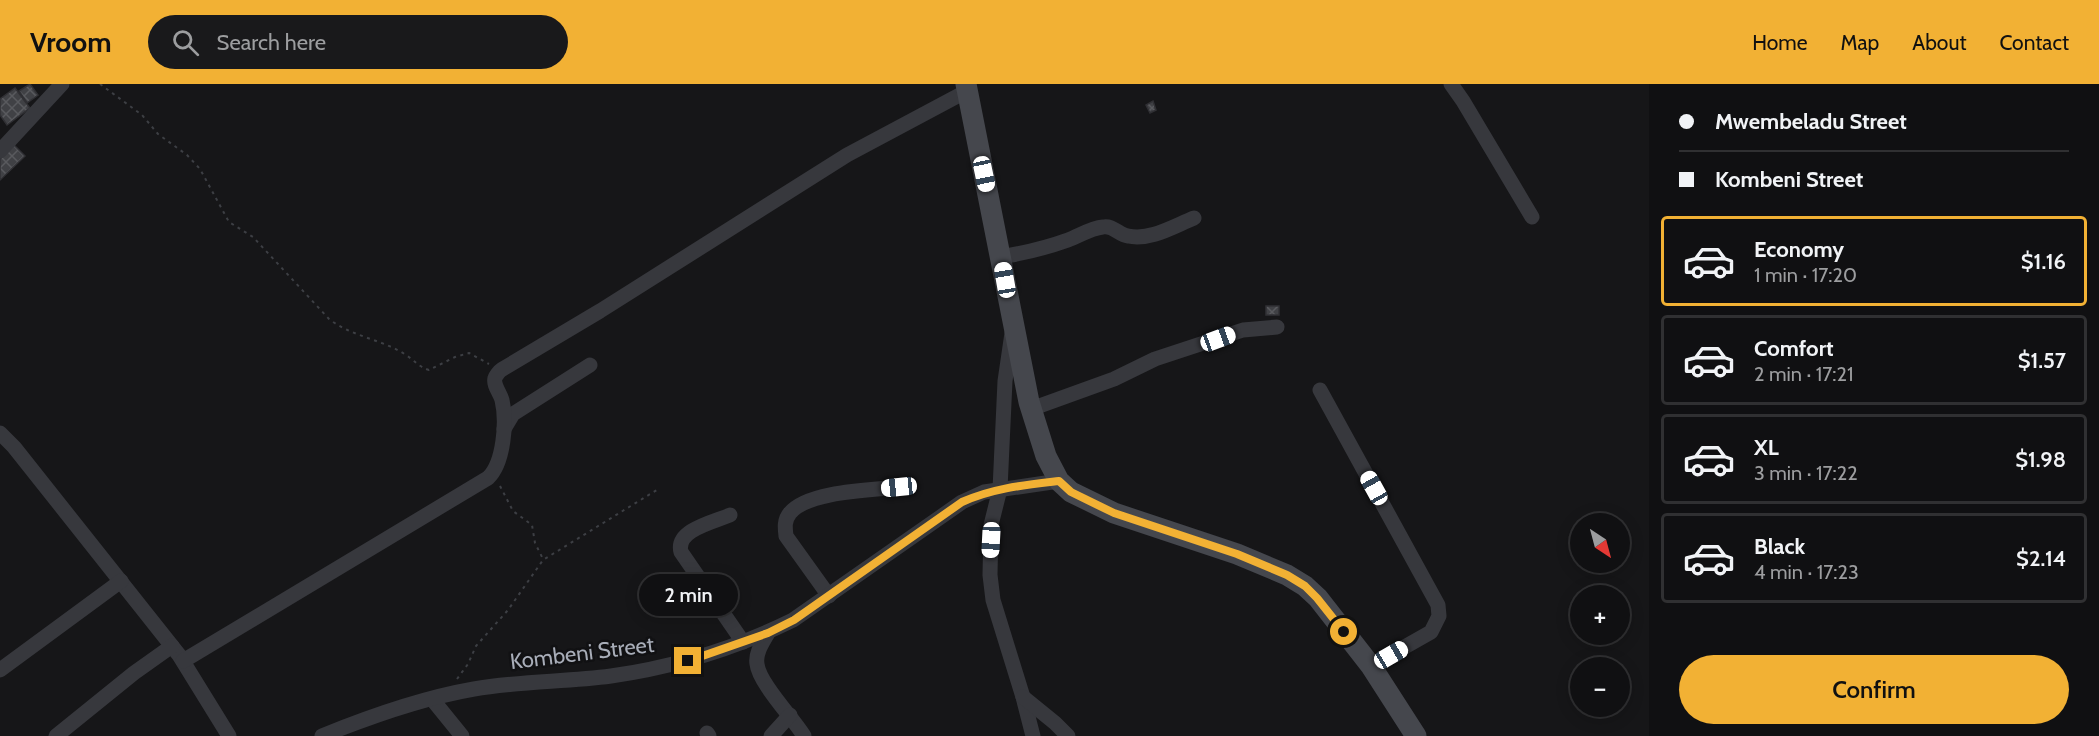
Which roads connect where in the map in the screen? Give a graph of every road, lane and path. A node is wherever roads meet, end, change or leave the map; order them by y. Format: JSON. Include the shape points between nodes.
{"nodes":[{"id":1,"x":62,"y":84,"type":"edge"},
{"id":2,"x":100,"y":84,"type":"edge"},
{"id":3,"x":1451,"y":84,"type":"edge"},
{"id":4,"x":966,"y":87,"type":"edge"},
{"id":5,"x":0,"y":151,"type":"edge"},
{"id":6,"x":1532,"y":217,"type":"dead end"},
{"id":7,"x":1194,"y":218,"type":"dead end"},
{"id":8,"x":1001,"y":257,"type":"junction"},
{"id":9,"x":1013,"y":327,"type":"junction"},
{"id":10,"x":1277,"y":327,"type":"dead end"},
{"id":11,"x":590,"y":365,"type":"dead end"},
{"id":12,"x":501,"y":370,"type":"junction"},
{"id":13,"x":1320,"y":390,"type":"dead end"},
{"id":14,"x":1031,"y":409,"type":"junction"},
{"id":15,"x":504,"y":429,"type":"junction"},
{"id":16,"x":0,"y":433,"type":"edge"},
{"id":17,"x":494,"y":472,"type":"junction"},
{"id":18,"x":1059,"y":481,"type":"junction"},
{"id":19,"x":899,"y":487,"type":"dead end"},
{"id":20,"x":660,"y":488,"type":"dead end"},
{"id":21,"x":1000,"y":489,"type":"junction"},
{"id":22,"x":730,"y":515,"type":"dead end"},
{"id":23,"x":543,"y":560,"type":"junction"},
{"id":24,"x":121,"y":581,"type":"junction"},
{"id":25,"x":829,"y":596,"type":"junction"},
{"id":26,"x":768,"y":633,"type":"junction"},
{"id":27,"x":743,"y":642,"type":"junction"},
{"id":28,"x":172,"y":646,"type":"junction"},
{"id":29,"x":183,"y":662,"type":"junction"},
{"id":30,"x":1371,"y":666,"type":"junction"},
{"id":31,"x":0,"y":670,"type":"edge"},
{"id":32,"x":438,"y":697,"type":"junction"},
{"id":33,"x":1023,"y":698,"type":"junction"},
{"id":34,"x":790,"y":715,"type":"junction"},
{"id":35,"x":56,"y":736,"type":"edge"},
{"id":36,"x":229,"y":736,"type":"edge"},
{"id":37,"x":323,"y":736,"type":"edge"},
{"id":38,"x":462,"y":736,"type":"edge"},
{"id":39,"x":771,"y":736,"type":"edge"},
{"id":40,"x":804,"y":736,"type":"edge"},
{"id":41,"x":1033,"y":736,"type":"edge"},
{"id":42,"x":1068,"y":736,"type":"edge"},
{"id":43,"x":1416,"y":736,"type":"edge"}],
"edges":[{"from":1,"to":5,"type":"street"},
{"from":2,"to":12,"type":"path","via":[[187,155],[200,169],[229,222],[253,237],[342,329],[381,343],[429,370],[469,353]]},
{"from":3,"to":6,"type":"street"},
{"from":4,"to":8,"type":"street"},
{"from":4,"to":12,"type":"street","via":[[847,155]]},
{"from":7,"to":8,"type":"street","via":[[1136,237],[1104,226],[1031,252]]},
{"from":8,"to":9,"type":"street"},
{"from":9,"to":14,"type":"street"},
{"from":9,"to":21,"type":"street","via":[[1005,381]]},
{"from":10,"to":14,"type":"street","via":[[1243,330],[1155,359],[1114,379]]},
{"from":11,"to":15,"type":"street","via":[[513,414]]},
{"from":12,"to":15,"type":"street","via":[[495,377]]},
{"from":13,"to":30,"type":"street","via":[[1438,605],[1439,616],[1431,632]]},
{"from":14,"to":18,"type":"street","via":[[1046,456]]},
{"from":15,"to":17,"type":"street"},
{"from":16,"to":24,"type":"street"},
{"from":17,"to":23,"type":"path","via":[[507,502],[532,525]]},
{"from":17,"to":29,"type":"street"},
{"from":18,"to":21,"type":"street","name":"Kombeni Street"},
{"from":18,"to":30,"type":"street","via":[[1071,492],[1114,513],[1287,575],[1317,598]]},
{"from":19,"to":25,"type":"street","via":[[818,497],[790,512],[784,525],[786,536]]},
{"from":20,"to":23,"type":"path"},
{"from":21,"to":25,"type":"street","name":"Kombeni Street","via":[[962,502]]},
{"from":21,"to":33,"type":"street","via":[[990,555],[993,600]]},
{"from":22,"to":27,"type":"street","via":[[682,537],[679,545]]},
{"from":23,"to":32,"type":"path","via":[[508,610],[476,646],[468,664]]},
{"from":24,"to":28,"type":"street"},
{"from":24,"to":31,"type":"street"},
{"from":25,"to":26,"type":"street","name":"Kombeni Street"},
{"from":26,"to":27,"type":"street","name":"Kombeni Street"},
{"from":26,"to":34,"type":"street","via":[[758,652],[757,664],[761,677]]},
{"from":27,"to":32,"type":"street","name":"Kombeni Street","via":[[643,671],[477,689]]},
{"from":28,"to":29,"type":"street"},
{"from":28,"to":35,"type":"street"},
{"from":29,"to":36,"type":"street"},
{"from":30,"to":43,"type":"street"},
{"from":32,"to":37,"type":"street","name":"Kombeni Street"},
{"from":32,"to":38,"type":"street"},
{"from":33,"to":41,"type":"street"},
{"from":33,"to":42,"type":"street"},
{"from":34,"to":39,"type":"street"},
{"from":34,"to":40,"type":"street"}]}
